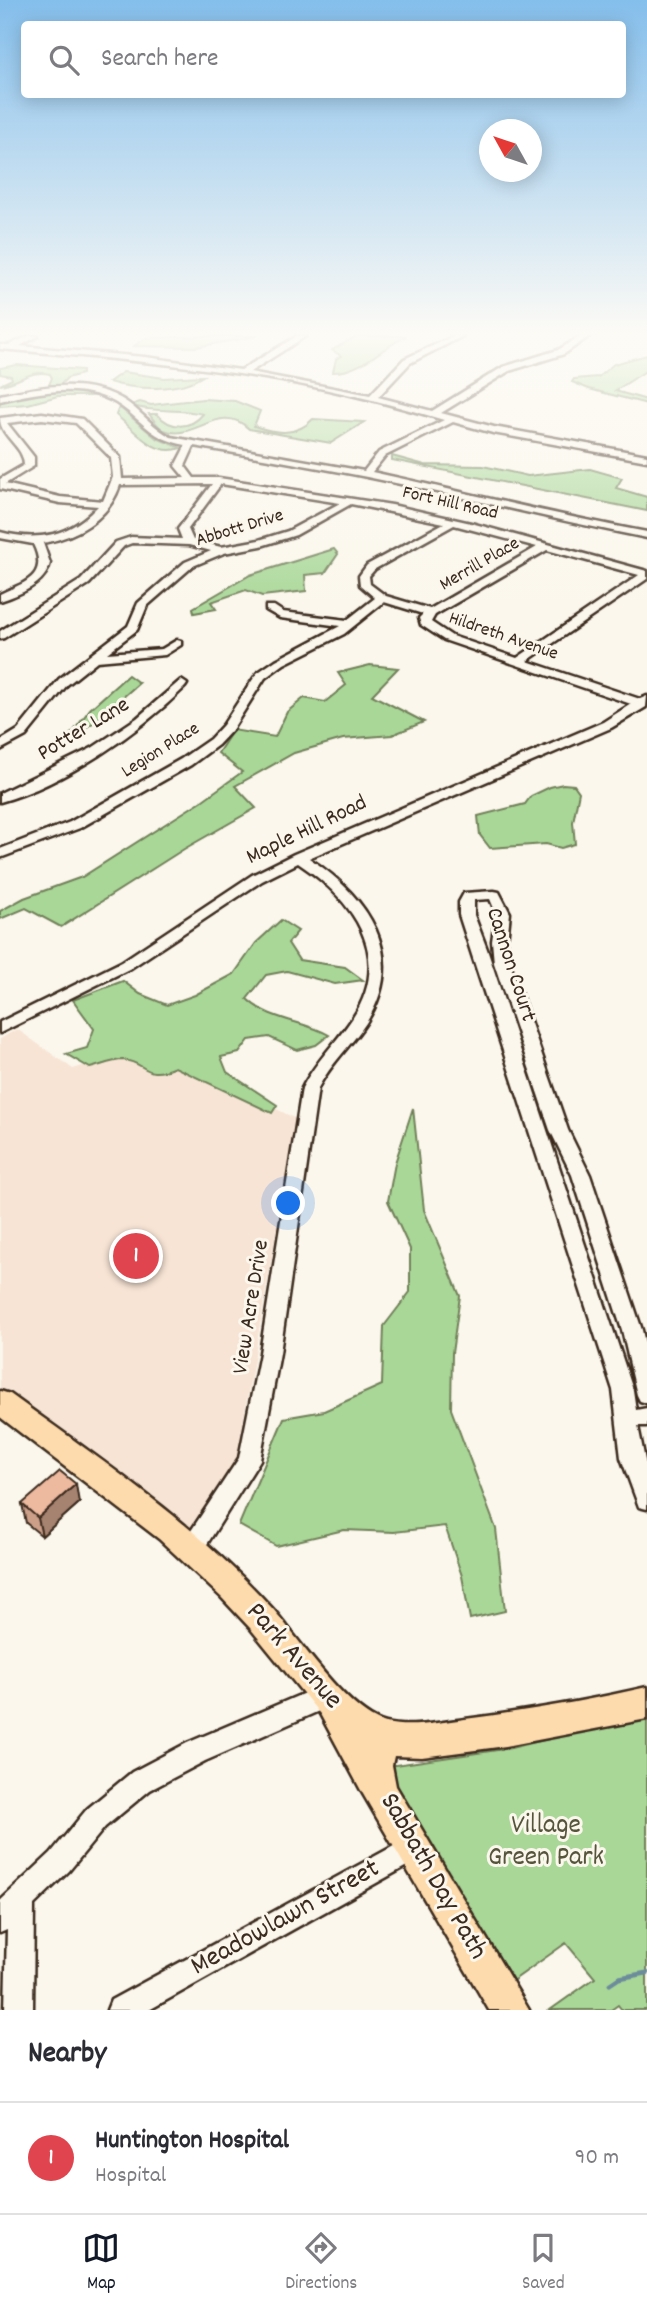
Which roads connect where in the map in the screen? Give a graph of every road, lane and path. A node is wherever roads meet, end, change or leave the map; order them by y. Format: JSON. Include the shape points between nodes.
{"nodes":[{"id":1,"x":7,"y":430,"type":"edge"},
{"id":2,"x":88,"y":430,"type":"edge"},
{"id":3,"x":151,"y":430,"type":"edge"},
{"id":4,"x":430,"y":430,"type":"edge"},
{"id":5,"x":500,"y":430,"type":"edge"},
{"id":6,"x":191,"y":444,"type":"junction"},
{"id":7,"x":647,"y":458,"type":"edge"},
{"id":8,"x":366,"y":474,"type":"junction"},
{"id":9,"x":190,"y":479,"type":"junction"},
{"id":10,"x":219,"y":481,"type":"junction"},
{"id":11,"x":116,"y":482,"type":"junction"},
{"id":12,"x":0,"y":484,"type":"edge"},
{"id":13,"x":350,"y":501,"type":"junction"},
{"id":14,"x":105,"y":505,"type":"junction"},
{"id":15,"x":452,"y":522,"type":"junction"},
{"id":16,"x":0,"y":535,"type":"edge"},
{"id":17,"x":647,"y":535,"type":"edge"},
{"id":18,"x":37,"y":541,"type":"junction"},
{"id":19,"x":189,"y":542,"type":"junction"},
{"id":20,"x":546,"y":546,"type":"junction"},
{"id":21,"x":221,"y":550,"type":"junction"},
{"id":22,"x":647,"y":574,"type":"edge"},
{"id":23,"x":0,"y":598,"type":"edge"},
{"id":24,"x":382,"y":598,"type":"junction"},
{"id":25,"x":270,"y":608,"type":"dead end"},
{"id":26,"x":431,"y":613,"type":"junction"},
{"id":27,"x":349,"y":624,"type":"junction"},
{"id":28,"x":0,"y":636,"type":"edge"},
{"id":29,"x":177,"y":643,"type":"dead end"},
{"id":30,"x":95,"y":657,"type":"junction"},
{"id":31,"x":518,"y":662,"type":"junction"},
{"id":32,"x":181,"y":684,"type":"dead end"},
{"id":33,"x":644,"y":702,"type":"edge"},
{"id":34,"x":0,"y":746,"type":"edge"},
{"id":35,"x":0,"y":798,"type":"edge"},
{"id":36,"x":0,"y":853,"type":"edge"},
{"id":37,"x":299,"y":857,"type":"junction"},
{"id":38,"x":514,"y":995,"type":"junction"},
{"id":39,"x":495,"y":997,"type":"junction"},
{"id":40,"x":0,"y":1028,"type":"edge"},
{"id":41,"x":564,"y":1139,"type":"junction"},
{"id":42,"x":542,"y":1142,"type":"junction"},
{"id":43,"x":621,"y":1299,"type":"junction"},
{"id":44,"x":594,"y":1303,"type":"junction"},
{"id":45,"x":647,"y":1395,"type":"edge"},
{"id":46,"x":0,"y":1402,"type":"edge"},
{"id":47,"x":637,"y":1418,"type":"edge"},
{"id":48,"x":647,"y":1500,"type":"edge"},
{"id":49,"x":191,"y":1550,"type":"junction"},
{"id":50,"x":326,"y":1696,"type":"junction"},
{"id":51,"x":647,"y":1703,"type":"edge"},
{"id":52,"x":382,"y":1738,"type":"junction"},
{"id":53,"x":381,"y":1792,"type":"junction"},
{"id":54,"x":414,"y":1848,"type":"junction"},
{"id":55,"x":21,"y":1902,"type":"junction"},
{"id":56,"x":0,"y":1920,"type":"edge"},
{"id":57,"x":501,"y":2007,"type":"edge"},
{"id":58,"x":19,"y":2010,"type":"edge"},
{"id":59,"x":121,"y":2010,"type":"edge"}],
"edges":[{"from":1,"to":12,"type":"street","via":[[29,457],[29,466]]},
{"from":2,"to":11,"type":"street","via":[[115,457]]},
{"from":3,"to":6,"type":"street"},
{"from":4,"to":8,"type":"street","via":[[382,454]]},
{"from":5,"to":7,"type":"street"},
{"from":6,"to":8,"type":"street"},
{"from":6,"to":9,"type":"street","via":[[180,466]]},
{"from":8,"to":17,"type":"street"},
{"from":9,"to":10,"type":"street","name":"Fort Hill Road"},
{"from":9,"to":11,"type":"street","name":"Fort Hill Road"},
{"from":10,"to":13,"type":"street","name":"Fort Hill Road"},
{"from":10,"to":19,"type":"street","via":[[183,529]]},
{"from":11,"to":14,"type":"street","via":[[114,495]]},
{"from":12,"to":14,"type":"street"},
{"from":13,"to":15,"type":"street","name":"Fort Hill Road"},
{"from":13,"to":21,"type":"street","name":"Abbott Drive","via":[[292,533]]},
{"from":14,"to":18,"type":"street","via":[[82,529]]},
{"from":15,"to":20,"type":"street","name":"Fort Hill Road"},
{"from":15,"to":24,"type":"street","via":[[367,572],[365,586]]},
{"from":16,"to":18,"type":"street"},
{"from":18,"to":23,"type":"street","via":[[44,569]]},
{"from":19,"to":21,"type":"street"},
{"from":19,"to":28,"type":"street","via":[[131,540],[120,544],[85,582]]},
{"from":20,"to":22,"type":"street","name":"Fort Hill Road"},
{"from":20,"to":26,"type":"street","name":"Merrill Place"},
{"from":21,"to":30,"type":"street","name":"Abbott Drive","via":[[189,564],[162,586],[142,605],[133,628]]},
{"from":22,"to":31,"type":"street"},
{"from":24,"to":26,"type":"street","name":"Hildreth Avenue"},
{"from":24,"to":27,"type":"street","name":"Legion Place"},
{"from":25,"to":27,"type":"street","via":[[280,615]]},
{"from":26,"to":31,"type":"street","name":"Hildreth Avenue","via":[[425,623],[437,634]]},
{"from":27,"to":36,"type":"street","name":"Legion Place","via":[[261,676],[215,742],[186,762],[75,825]]},
{"from":29,"to":30,"type":"street","via":[[165,652]]},
{"from":30,"to":34,"type":"street","name":"Abbott Drive","via":[[63,682],[22,733]]},
{"from":31,"to":33,"type":"street","name":"Hildreth Avenue"},
{"from":32,"to":35,"type":"street","name":"Potter Lane","via":[[142,723],[76,762]]},
{"from":33,"to":37,"type":"street","name":"Maple Hill Road","via":[[607,725]]},
{"from":37,"to":40,"type":"street","name":"Maple Hill Road","via":[[257,878],[126,965]]},
{"from":37,"to":49,"type":"street","name":"View Acre Drive","via":[[336,882],[368,925],[377,967],[374,990],[365,1013],[320,1066],[310,1088],[249,1460]]},
{"from":38,"to":39,"type":"street"},
{"from":38,"to":39,"type":"street","name":"Cannon Court","via":[[502,963],[503,905],[494,895],[468,896],[464,911]]},
{"from":38,"to":41,"type":"street","name":"Cannon Court"},
{"from":39,"to":42,"type":"street","name":"Cannon Court"},
{"from":41,"to":42,"type":"street"},
{"from":41,"to":43,"type":"street","name":"Cannon Court","via":[[581,1175]]},
{"from":42,"to":44,"type":"street","name":"Cannon Court"},
{"from":43,"to":44,"type":"street"},
{"from":43,"to":45,"type":"street","name":"Cannon Court"},
{"from":44,"to":47,"type":"street","name":"Cannon Court"},
{"from":46,"to":49,"type":"main road","name":"Park Avenue"},
{"from":47,"to":48,"type":"street","name":"Cannon Court","via":[[632,1458]]},
{"from":49,"to":50,"type":"main road","name":"Park Avenue","via":[[259,1616]]},
{"from":50,"to":52,"type":"main road","name":"Park Avenue","via":[[353,1723]]},
{"from":50,"to":53,"type":"main road"},
{"from":50,"to":55,"type":"street","via":[[141,1781],[96,1818]]},
{"from":51,"to":52,"type":"main road","name":"Park Avenue","via":[[480,1733],[407,1741]]},
{"from":52,"to":53,"type":"main road","name":"Sabbath Day Path","via":[[375,1765]]},
{"from":53,"to":54,"type":"main road","name":"Sabbath Day Path"},
{"from":54,"to":57,"type":"main road","name":"Sabbath Day Path"},
{"from":54,"to":59,"type":"street","name":"Meadowlawn Street"},
{"from":55,"to":56,"type":"street"},
{"from":55,"to":58,"type":"street"}]}
